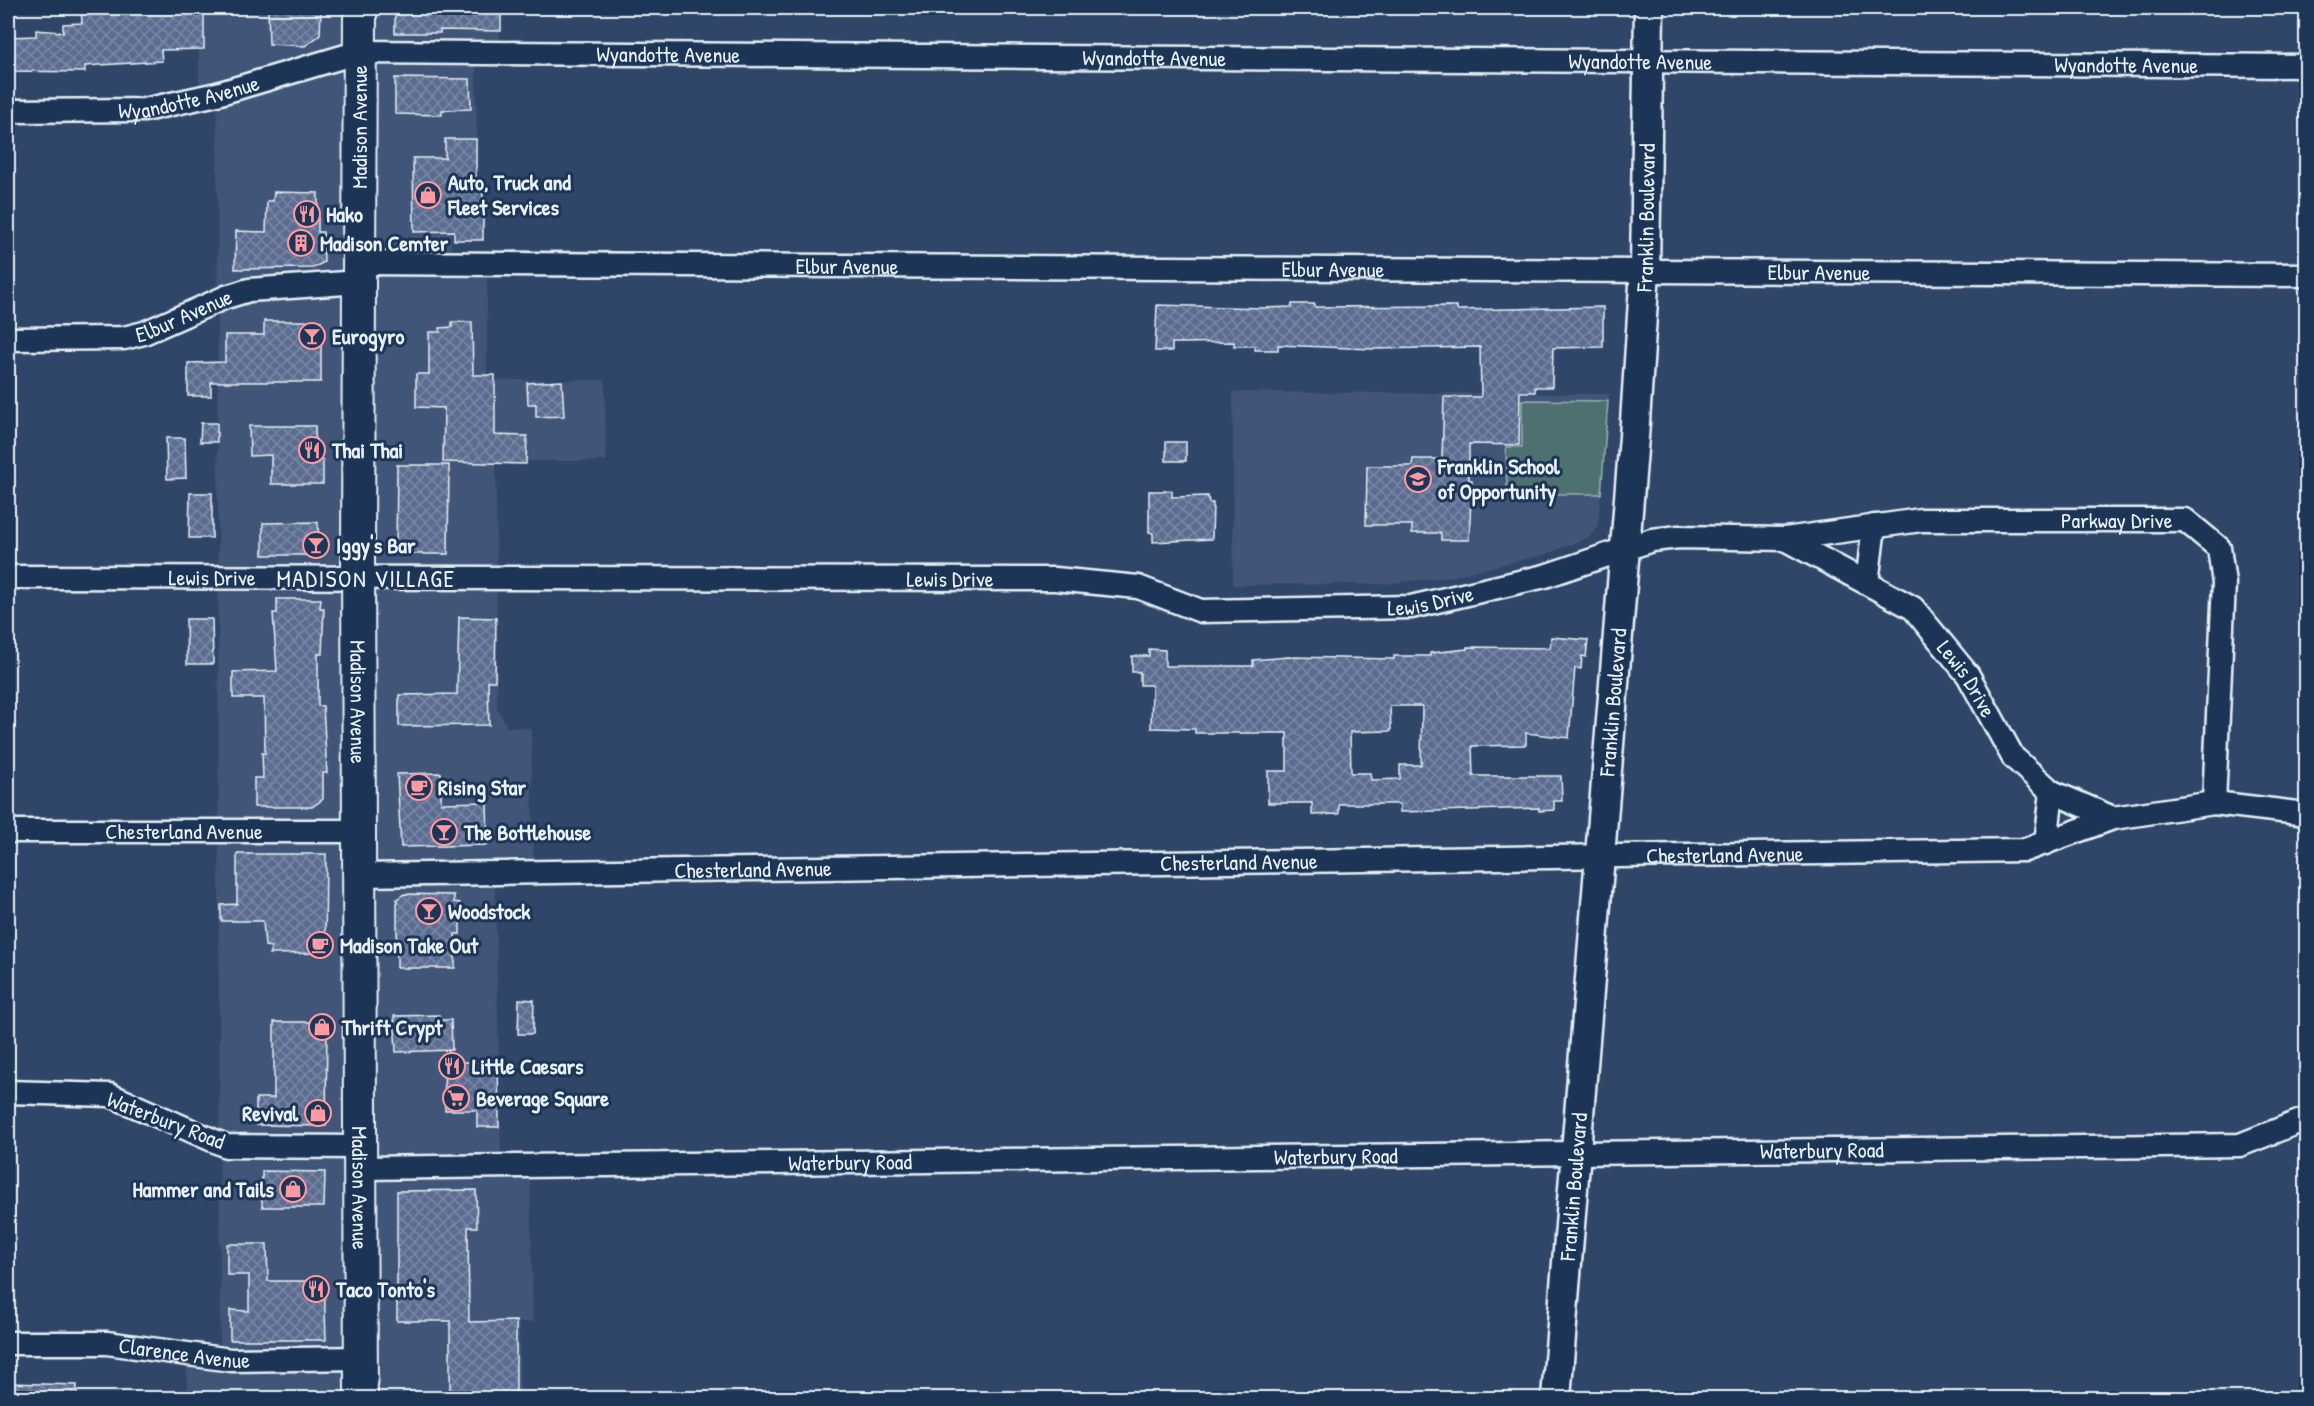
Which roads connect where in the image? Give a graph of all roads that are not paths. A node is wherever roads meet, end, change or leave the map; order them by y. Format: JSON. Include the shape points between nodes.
{"nodes":[{"id":1,"x":360,"y":8,"type":"edge"},
{"id":2,"x":1648,"y":8,"type":"edge"},
{"id":3,"x":359,"y":52,"type":"junction"},
{"id":4,"x":1647,"y":63,"type":"junction"},
{"id":5,"x":2307,"y":66,"type":"edge"},
{"id":6,"x":8,"y":111,"type":"edge"},
{"id":7,"x":1645,"y":270,"type":"junction"},
{"id":8,"x":359,"y":273,"type":"junction"},
{"id":9,"x":2307,"y":275,"type":"edge"},
{"id":10,"x":8,"y":339,"type":"edge"},
{"id":11,"x":1874,"y":526,"type":"junction"},
{"id":12,"x":1785,"y":539,"type":"junction"},
{"id":13,"x":1626,"y":548,"type":"junction"},
{"id":14,"x":358,"y":576,"type":"junction"},
{"id":15,"x":8,"y":577,"type":"edge"},
{"id":16,"x":1867,"y":583,"type":"junction"},
{"id":17,"x":2052,"y":792,"type":"junction"},
{"id":18,"x":2214,"y":803,"type":"junction"},
{"id":19,"x":2307,"y":814,"type":"edge"},
{"id":20,"x":2113,"y":818,"type":"junction"},
{"id":21,"x":8,"y":831,"type":"edge"},
{"id":22,"x":359,"y":831,"type":"junction"},
{"id":23,"x":2046,"y":843,"type":"junction"},
{"id":24,"x":1600,"y":858,"type":"junction"},
{"id":25,"x":359,"y":875,"type":"junction"},
{"id":26,"x":8,"y":1092,"type":"edge"},
{"id":27,"x":2307,"y":1119,"type":"edge"},
{"id":28,"x":1577,"y":1152,"type":"junction"},
{"id":29,"x":360,"y":1158,"type":"junction"},
{"id":30,"x":8,"y":1343,"type":"edge"},
{"id":31,"x":361,"y":1358,"type":"junction"},
{"id":32,"x":361,"y":1398,"type":"edge"},
{"id":33,"x":1556,"y":1398,"type":"edge"}],
"edges":[{"from":1,"to":3,"type":"main road","name":"Madison Avenue"},
{"from":2,"to":4,"type":"street","name":"Franklin Boulevard"},
{"from":3,"to":4,"type":"street","name":"Wyandotte Avenue"},
{"from":3,"to":6,"type":"street","name":"Wyandotte Avenue","via":[[217,94],[144,110]]},
{"from":3,"to":8,"type":"main road","name":"Madison Avenue"},
{"from":4,"to":5,"type":"street","name":"Wyandotte Avenue"},
{"from":4,"to":7,"type":"street","name":"Franklin Boulevard"},
{"from":7,"to":8,"type":"street","name":"Elbur Avenue"},
{"from":7,"to":9,"type":"street","name":"Elbur Avenue"},
{"from":7,"to":13,"type":"street","name":"Franklin Boulevard"},
{"from":8,"to":10,"type":"street","name":"Elbur Avenue","via":[[249,290],[124,338]]},
{"from":8,"to":14,"type":"main road","name":"Madison Avenue"},
{"from":11,"to":12,"type":"street","name":"Parkway Drive"},
{"from":11,"to":16,"type":"street"},
{"from":11,"to":18,"type":"street","name":"Parkway Drive","via":[[1921,519],[2185,520],[2219,548],[2224,583]]},
{"from":12,"to":13,"type":"street","name":"Lewis Drive","via":[[1679,537]]},
{"from":12,"to":16,"type":"street","name":"Lewis Drive"},
{"from":13,"to":14,"type":"street","name":"Lewis Drive","via":[[1545,576],[1411,607],[1201,611],[1138,587],[1055,579]]},
{"from":13,"to":24,"type":"street","name":"Franklin Boulevard"},
{"from":14,"to":15,"type":"street","name":"Lewis Drive"},
{"from":14,"to":22,"type":"main road","name":"Madison Avenue"},
{"from":16,"to":17,"type":"street","name":"Lewis Drive","via":[[1913,608],[1968,675],[2013,758]]},
{"from":17,"to":20,"type":"street","name":"Lewis Drive"},
{"from":17,"to":23,"type":"street"},
{"from":18,"to":19,"type":"street"},
{"from":18,"to":20,"type":"street"},
{"from":20,"to":23,"type":"street","name":"Chesterland Avenue"},
{"from":21,"to":22,"type":"street","name":"Chesterland Avenue"},
{"from":22,"to":25,"type":"main road","name":"Madison Avenue"},
{"from":23,"to":24,"type":"street","name":"Chesterland Avenue","via":[[2025,850]]},
{"from":24,"to":25,"type":"street","name":"Chesterland Avenue"},
{"from":24,"to":28,"type":"street","name":"Franklin Boulevard"},
{"from":25,"to":29,"type":"main road","name":"Madison Avenue"},
{"from":26,"to":29,"type":"street","name":"Waterbury Road","via":[[110,1095],[226,1146]]},
{"from":27,"to":28,"type":"street","name":"Waterbury Road","via":[[2240,1145]]},
{"from":28,"to":29,"type":"street","name":"Waterbury Road"},
{"from":28,"to":33,"type":"street","name":"Franklin Boulevard"},
{"from":29,"to":31,"type":"main road","name":"Madison Avenue"},
{"from":30,"to":31,"type":"street","name":"Clarence Avenue","via":[[107,1343],[231,1360]]},
{"from":31,"to":32,"type":"main road","name":"Madison Avenue"}]}
